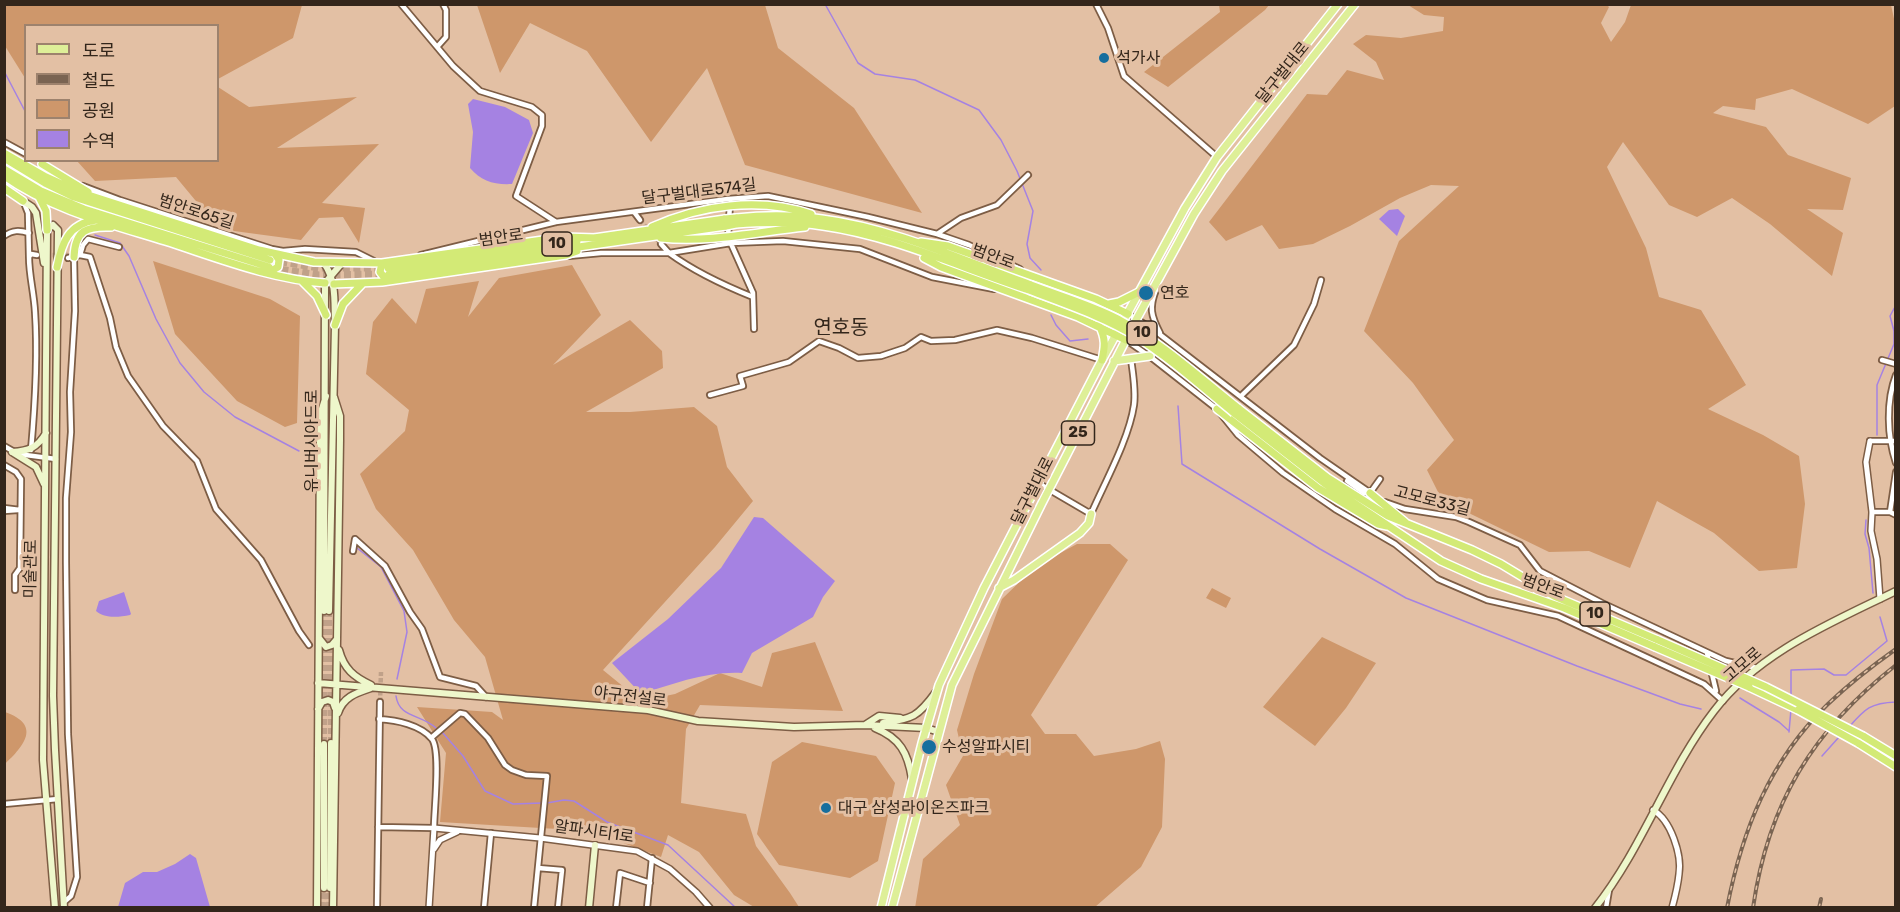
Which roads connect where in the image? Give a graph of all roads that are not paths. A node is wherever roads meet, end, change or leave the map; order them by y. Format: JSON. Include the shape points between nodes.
{"nodes":[{"id":1,"x":401,"y":4,"type":"edge"},
{"id":2,"x":443,"y":4,"type":"edge"},
{"id":3,"x":1338,"y":4,"type":"edge"},
{"id":4,"x":1355,"y":4,"type":"edge"},
{"id":5,"x":1099,"y":6,"type":"edge"},
{"id":6,"x":437,"y":47,"type":"junction"},
{"id":7,"x":4,"y":142,"type":"edge"},
{"id":8,"x":4,"y":153,"type":"edge"},
{"id":9,"x":24,"y":153,"type":"edge"},
{"id":10,"x":1217,"y":157,"type":"junction"},
{"id":11,"x":4,"y":158,"type":"edge"},
{"id":12,"x":39,"y":165,"type":"edge"},
{"id":13,"x":4,"y":169,"type":"edge"},
{"id":14,"x":4,"y":176,"type":"edge"},
{"id":15,"x":1026,"y":176,"type":"dead end"},
{"id":16,"x":4,"y":189,"type":"edge"},
{"id":17,"x":27,"y":193,"type":"dead end"},
{"id":18,"x":37,"y":195,"type":"junction"},
{"id":19,"x":101,"y":199,"type":"junction"},
{"id":20,"x":23,"y":201,"type":"junction"},
{"id":21,"x":730,"y":202,"type":"junction"},
{"id":22,"x":634,"y":212,"type":"junction"},
{"id":23,"x":98,"y":220,"type":"junction"},
{"id":24,"x":640,"y":220,"type":"tunnel mouth"},
{"id":25,"x":556,"y":222,"type":"junction"},
{"id":26,"x":824,"y":222,"type":"junction"},
{"id":27,"x":122,"y":227,"type":"junction"},
{"id":28,"x":47,"y":230,"type":"junction"},
{"id":29,"x":29,"y":233,"type":"junction"},
{"id":30,"x":647,"y":233,"type":"junction"},
{"id":31,"x":937,"y":234,"type":"junction"},
{"id":32,"x":4,"y":237,"type":"edge"},
{"id":33,"x":730,"y":240,"type":"junction"},
{"id":34,"x":596,"y":241,"type":"junction"},
{"id":35,"x":904,"y":243,"type":"junction"},
{"id":36,"x":660,"y":244,"type":"tunnel mouth"},
{"id":37,"x":119,"y":247,"type":"dead end"},
{"id":38,"x":356,"y":252,"type":"joint"},
{"id":39,"x":669,"y":253,"type":"junction"},
{"id":40,"x":29,"y":256,"type":"junction"},
{"id":41,"x":72,"y":256,"type":"junction"},
{"id":42,"x":37,"y":257,"type":"dead end"},
{"id":43,"x":521,"y":262,"type":"junction"},
{"id":44,"x":324,"y":263,"type":"junction"},
{"id":45,"x":342,"y":263,"type":"junction"},
{"id":46,"x":1166,"y":263,"type":"junction"},
{"id":47,"x":271,"y":264,"type":"junction"},
{"id":48,"x":57,"y":267,"type":"junction"},
{"id":49,"x":387,"y":271,"type":"junction"},
{"id":50,"x":332,"y":274,"type":"junction"},
{"id":51,"x":301,"y":280,"type":"junction"},
{"id":52,"x":1321,"y":280,"type":"dead end"},
{"id":53,"x":1047,"y":282,"type":"junction"},
{"id":54,"x":47,"y":283,"type":"junction"},
{"id":55,"x":325,"y":283,"type":"junction"},
{"id":56,"x":334,"y":284,"type":"junction"},
{"id":57,"x":362,"y":284,"type":"junction"},
{"id":58,"x":1008,"y":292,"type":"junction"},
{"id":59,"x":1140,"y":292,"type":"junction"},
{"id":60,"x":753,"y":297,"type":"junction"},
{"id":61,"x":1107,"y":304,"type":"junction"},
{"id":62,"x":1128,"y":314,"type":"junction"},
{"id":63,"x":326,"y":315,"type":"junction"},
{"id":64,"x":1136,"y":320,"type":"junction"},
{"id":65,"x":334,"y":325,"type":"junction"},
{"id":66,"x":1099,"y":326,"type":"junction"},
{"id":67,"x":754,"y":329,"type":"dead end"},
{"id":68,"x":1116,"y":334,"type":"junction"},
{"id":69,"x":1161,"y":335,"type":"junction"},
{"id":70,"x":1166,"y":339,"type":"junction"},
{"id":71,"x":1125,"y":340,"type":"junction"},
{"id":72,"x":1190,"y":357,"type":"junction"},
{"id":73,"x":1152,"y":358,"type":"junction"},
{"id":74,"x":1131,"y":359,"type":"junction"},
{"id":75,"x":1102,"y":360,"type":"junction"},
{"id":76,"x":1114,"y":361,"type":"junction"},
{"id":77,"x":1884,"y":361,"type":"dead end"},
{"id":78,"x":1896,"y":364,"type":"edge"},
{"id":79,"x":1165,"y":367,"type":"junction"},
{"id":80,"x":1896,"y":375,"type":"edge"},
{"id":81,"x":710,"y":395,"type":"dead end"},
{"id":82,"x":326,"y":396,"type":"junction"},
{"id":83,"x":1241,"y":396,"type":"junction"},
{"id":84,"x":334,"y":397,"type":"junction"},
{"id":85,"x":1217,"y":409,"type":"junction"},
{"id":86,"x":1236,"y":410,"type":"junction"},
{"id":87,"x":46,"y":418,"type":"junction"},
{"id":88,"x":56,"y":420,"type":"junction"},
{"id":89,"x":46,"y":432,"type":"junction"},
{"id":90,"x":1870,"y":441,"type":"joint"},
{"id":91,"x":1893,"y":441,"type":"edge"},
{"id":92,"x":4,"y":446,"type":"edge"},
{"id":93,"x":31,"y":450,"type":"junction"},
{"id":94,"x":12,"y":452,"type":"junction"},
{"id":95,"x":46,"y":458,"type":"junction"},
{"id":96,"x":56,"y":459,"type":"junction"},
{"id":97,"x":1896,"y":463,"type":"edge"},
{"id":98,"x":4,"y":465,"type":"edge"},
{"id":99,"x":1896,"y":472,"type":"edge"},
{"id":100,"x":1380,"y":480,"type":"dead end"},
{"id":101,"x":1038,"y":483,"type":"junction"},
{"id":102,"x":1050,"y":489,"type":"junction"},
{"id":103,"x":45,"y":490,"type":"junction"},
{"id":104,"x":1370,"y":493,"type":"junction"},
{"id":105,"x":56,"y":495,"type":"junction"},
{"id":106,"x":4,"y":509,"type":"edge"},
{"id":107,"x":19,"y":510,"type":"junction"},
{"id":108,"x":1872,"y":512,"type":"junction"},
{"id":109,"x":1893,"y":513,"type":"edge"},
{"id":110,"x":1091,"y":514,"type":"junction"},
{"id":111,"x":1389,"y":526,"type":"junction"},
{"id":112,"x":1412,"y":527,"type":"junction"},
{"id":113,"x":353,"y":551,"type":"dead end"},
{"id":114,"x":55,"y":556,"type":"junction"},
{"id":115,"x":66,"y":560,"type":"junction"},
{"id":116,"x":999,"y":588,"type":"junction"},
{"id":117,"x":15,"y":590,"type":"dead end"},
{"id":118,"x":1896,"y":591,"type":"edge"},
{"id":119,"x":1880,"y":599,"type":"junction"},
{"id":120,"x":338,"y":637,"type":"junction"},
{"id":121,"x":318,"y":638,"type":"junction"},
{"id":122,"x":1657,"y":644,"type":"junction"},
{"id":123,"x":309,"y":645,"type":"dead end"},
{"id":124,"x":337,"y":645,"type":"junction"},
{"id":125,"x":1707,"y":653,"type":"junction"},
{"id":126,"x":1757,"y":668,"type":"junction"},
{"id":127,"x":1712,"y":674,"type":"junction"},
{"id":128,"x":1698,"y":681,"type":"junction"},
{"id":129,"x":318,"y":683,"type":"junction"},
{"id":130,"x":336,"y":684,"type":"junction"},
{"id":131,"x":374,"y":687,"type":"junction"},
{"id":132,"x":938,"y":689,"type":"junction"},
{"id":133,"x":1717,"y":694,"type":"junction"},
{"id":134,"x":486,"y":697,"type":"junction"},
{"id":135,"x":1723,"y":701,"type":"junction"},
{"id":136,"x":380,"y":702,"type":"tunnel mouth"},
{"id":137,"x":336,"y":708,"type":"junction"},
{"id":138,"x":318,"y":709,"type":"junction"},
{"id":139,"x":380,"y":719,"type":"junction"},
{"id":140,"x":336,"y":722,"type":"junction"},
{"id":141,"x":867,"y":726,"type":"junction"},
{"id":142,"x":926,"y":728,"type":"junction"},
{"id":143,"x":939,"y":732,"type":"junction"},
{"id":144,"x":431,"y":738,"type":"junction"},
{"id":145,"x":1860,"y":740,"type":"junction"},
{"id":146,"x":328,"y":744,"type":"tunnel mouth"},
{"id":147,"x":1896,"y":756,"type":"edge"},
{"id":148,"x":1896,"y":767,"type":"edge"},
{"id":149,"x":913,"y":782,"type":"junction"},
{"id":150,"x":58,"y":799,"type":"junction"},
{"id":151,"x":47,"y":800,"type":"junction"},
{"id":152,"x":4,"y":804,"type":"edge"},
{"id":153,"x":1653,"y":810,"type":"junction"},
{"id":154,"x":378,"y":827,"type":"junction"},
{"id":155,"x":434,"y":828,"type":"junction"},
{"id":156,"x":462,"y":830,"type":"junction"},
{"id":157,"x":491,"y":833,"type":"junction"},
{"id":158,"x":540,"y":838,"type":"junction"},
{"id":159,"x":595,"y":845,"type":"junction"},
{"id":160,"x":432,"y":853,"type":"junction"},
{"id":161,"x":652,"y":858,"type":"junction"},
{"id":162,"x":538,"y":868,"type":"junction"},
{"id":163,"x":650,"y":883,"type":"junction"},
{"id":164,"x":327,"y":888,"type":"tunnel mouth"},
{"id":165,"x":1609,"y":890,"type":"junction"},
{"id":166,"x":64,"y":905,"type":"edge"},
{"id":167,"x":317,"y":907,"type":"edge"},
{"id":168,"x":334,"y":907,"type":"edge"},
{"id":169,"x":55,"y":908,"type":"edge"},
{"id":170,"x":377,"y":908,"type":"edge"},
{"id":171,"x":429,"y":908,"type":"edge"},
{"id":172,"x":484,"y":908,"type":"edge"},
{"id":173,"x":534,"y":908,"type":"edge"},
{"id":174,"x":558,"y":908,"type":"edge"},
{"id":175,"x":589,"y":908,"type":"edge"},
{"id":176,"x":616,"y":908,"type":"edge"},
{"id":177,"x":647,"y":908,"type":"edge"},
{"id":178,"x":710,"y":908,"type":"edge"},
{"id":179,"x":881,"y":908,"type":"edge"},
{"id":180,"x":892,"y":908,"type":"edge"},
{"id":181,"x":1595,"y":908,"type":"edge"},
{"id":182,"x":1606,"y":908,"type":"edge"},
{"id":183,"x":1672,"y":908,"type":"edge"}],
"edges":[{"from":1,"to":6,"type":"street"},
{"from":2,"to":6,"type":"street","via":[[446,37]]},
{"from":3,"to":10,"type":"main road","name":"달구벌대로","number":"25"},
{"from":4,"to":46,"type":"main road","name":"달구벌대로","number":"25","via":[[1222,171]]},
{"from":5,"to":10,"type":"street","via":[[1124,76]]},
{"from":6,"to":25,"type":"street","via":[[480,91],[532,107],[542,115],[542,126],[516,196]]},
{"from":7,"to":9,"type":"street"},
{"from":8,"to":19,"type":"highway","via":[[58,183]]},
{"from":10,"to":59,"type":"main road","name":"달구벌대로","number":"25"},
{"from":11,"to":47,"type":"highway","via":[[74,197]]},
{"from":12,"to":19,"type":"highway"},
{"from":12,"to":38,"type":"street","name":"범안로65길","via":[[120,200],[272,249]]},
{"from":13,"to":47,"type":"highway","via":[[84,209]]},
{"from":14,"to":18,"type":"highway"},
{"from":15,"to":31,"type":"street","via":[[998,205],[961,219]]},
{"from":16,"to":20,"type":"highway"},
{"from":17,"to":20,"type":"street"},
{"from":18,"to":23,"type":"highway"},
{"from":18,"to":28,"type":"highway","via":[[46,211]]},
{"from":19,"to":47,"type":"highway"},
{"from":20,"to":29,"type":"street"},
{"from":20,"to":54,"type":"main road","via":[[36,213]]},
{"from":21,"to":22,"type":"street","name":"달구벌대로574길"},
{"from":21,"to":26,"type":"highway","via":[[799,210]]},
{"from":21,"to":30,"type":"highway","via":[[668,220]]},
{"from":21,"to":31,"type":"street","name":"달구벌대로574길","via":[[768,196]]},
{"from":21,"to":33,"type":"street"},
{"from":22,"to":24,"type":"street"},
{"from":22,"to":25,"type":"street","name":"달구벌대로574길"},
{"from":23,"to":27,"type":"highway"},
{"from":23,"to":48,"type":"highway","via":[[81,223],[70,232]]},
{"from":25,"to":38,"type":"street","name":"달구벌대로574길","via":[[416,256],[375,261]]},
{"from":26,"to":30,"type":"highway","name":"범안로","number":"10","bridge":true,"via":[[774,215]]},
{"from":26,"to":33,"type":"highway"},
{"from":26,"to":35,"type":"highway","name":"범안로","number":"10","via":[[869,229]]},
{"from":27,"to":41,"type":"highway","via":[[100,226],[83,231]]},
{"from":27,"to":47,"type":"highway"},
{"from":28,"to":48,"type":"main road","name":"미술관로","via":[[53,225],[57,229]]},
{"from":28,"to":54,"type":"main road","name":"미술관로"},
{"from":29,"to":32,"type":"street","via":[[12,231]]},
{"from":29,"to":40,"type":"street"},
{"from":30,"to":33,"type":"highway","via":[[675,239]]},
{"from":30,"to":34,"type":"highway","name":"범안로","number":"10"},
{"from":31,"to":53,"type":"street","name":"달구벌대로574길"},
{"from":33,"to":39,"type":"street"},
{"from":33,"to":58,"type":"street","via":[[860,249],[932,277]]},
{"from":33,"to":60,"type":"street"},
{"from":34,"to":43,"type":"highway","via":[[566,255]]},
{"from":34,"to":49,"type":"highway","name":"범안로","number":"10"},
{"from":34,"to":49,"type":"highway","via":[[564,237]]},
{"from":35,"to":53,"type":"highway","via":[[948,246]]},
{"from":35,"to":58,"type":"highway","via":[[940,267]]},
{"from":35,"to":86,"type":"highway","name":"범안로","number":"10","bridge":true,"via":[[1030,288],[1101,319],[1136,337]]},
{"from":36,"to":39,"type":"street"},
{"from":37,"to":41,"type":"street","via":[[88,239]]},
{"from":39,"to":43,"type":"street","via":[[601,253]]},
{"from":39,"to":60,"type":"street","via":[[716,282]]},
{"from":40,"to":42,"type":"street"},
{"from":40,"to":93,"type":"street","via":[[35,311]]},
{"from":41,"to":115,"type":"street","via":[[75,311]]},
{"from":41,"to":123,"type":"street","via":[[90,257],[128,376],[163,426],[197,461],[216,510],[261,560]]},
{"from":43,"to":49,"type":"highway"},
{"from":44,"to":45,"type":"highway"},
{"from":44,"to":47,"type":"highway"},
{"from":44,"to":50,"type":"main road","name":"유니버시아드로"},
{"from":45,"to":49,"type":"highway"},
{"from":45,"to":50,"type":"main road"},
{"from":46,"to":64,"type":"main road","name":"달구벌대로","number":"25"},
{"from":46,"to":69,"type":"street","via":[[1150,304]]},
{"from":47,"to":51,"type":"highway"},
{"from":48,"to":88,"type":"main road","name":"미술관로"},
{"from":49,"to":57,"type":"highway"},
{"from":50,"to":55,"type":"main road"},
{"from":50,"to":56,"type":"main road","name":"유니버시아드로"},
{"from":51,"to":55,"type":"highway"},
{"from":51,"to":63,"type":"highway","via":[[317,296]]},
{"from":52,"to":83,"type":"street","via":[[1294,345]]},
{"from":53,"to":61,"type":"highway"},
{"from":54,"to":87,"type":"main road","name":"미술관로"},
{"from":55,"to":56,"type":"main road"},
{"from":55,"to":63,"type":"main road","name":"유니버시아드로"},
{"from":56,"to":57,"type":"highway"},
{"from":56,"to":65,"type":"main road","name":"유니버시아드로"},
{"from":57,"to":65,"type":"highway","via":[[343,304]]},
{"from":58,"to":66,"type":"highway"},
{"from":59,"to":61,"type":"highway"},
{"from":59,"to":62,"type":"main road","name":"달구벌대로","number":"25"},
{"from":60,"to":67,"type":"street"},
{"from":61,"to":62,"type":"highway"},
{"from":62,"to":64,"type":"street","name":"고모로33길"},
{"from":62,"to":68,"type":"main road","name":"달구벌대로","number":"25"},
{"from":63,"to":82,"type":"main road","name":"유니버시아드로"},
{"from":64,"to":69,"type":"street","name":"고모로33길"},
{"from":64,"to":71,"type":"main road","name":"달구벌대로","number":"25"},
{"from":65,"to":84,"type":"main road","name":"유니버시아드로"},
{"from":66,"to":68,"type":"highway"},
{"from":66,"to":75,"type":"highway","via":[[1106,344]]},
{"from":68,"to":71,"type":"highway"},
{"from":68,"to":75,"type":"main road","name":"달구벌대로","number":"25"},
{"from":69,"to":70,"type":"street","name":"고모로33길"},
{"from":70,"to":72,"type":"street","name":"고모로33길"},
{"from":70,"to":73,"type":"street","via":[[1157,338]]},
{"from":71,"to":73,"type":"street"},
{"from":71,"to":76,"type":"main road","name":"달구벌대로","number":"25"},
{"from":72,"to":79,"type":"street"},
{"from":72,"to":83,"type":"street","name":"고모로33길"},
{"from":73,"to":74,"type":"main road"},
{"from":73,"to":79,"type":"street"},
{"from":74,"to":76,"type":"main road"},
{"from":74,"to":110,"type":"street","via":[[1134,407]]},
{"from":75,"to":81,"type":"street","via":[[997,330],[955,340],[921,337],[905,348],[858,358],[819,341],[789,362],[740,376],[743,386]]},
{"from":75,"to":101,"type":"main road","name":"달구벌대로","number":"25"},
{"from":76,"to":102,"type":"main road","name":"달구벌대로","number":"25"},
{"from":77,"to":78,"type":"street"},
{"from":79,"to":85,"type":"street"},
{"from":80,"to":91,"type":"street","via":[[1889,405]]},
{"from":82,"to":84,"type":"main road","name":"유니버시아드로","via":[[327,611]]},
{"from":82,"to":121,"type":"main road","via":[[320,439]]},
{"from":83,"to":104,"type":"street","name":"고모로33길"},
{"from":84,"to":120,"type":"main road","via":[[340,416]]},
{"from":85,"to":111,"type":"highway","via":[[1318,488],[1378,524]]},
{"from":85,"to":128,"type":"street","via":[[1238,435],[1283,473],[1395,544],[1438,579],[1487,600],[1558,616]]},
{"from":86,"to":111,"type":"highway","name":"범안로","number":"10","via":[[1319,480]]},
{"from":86,"to":112,"type":"highway","name":"범안로","number":"10","via":[[1328,478]]},
{"from":87,"to":88,"type":"main road","via":[[50,422]]},
{"from":87,"to":89,"type":"main road","name":"미술관로"},
{"from":88,"to":96,"type":"main road","name":"미술관로"},
{"from":89,"to":93,"type":"main road"},
{"from":89,"to":95,"type":"main road","name":"미술관로"},
{"from":90,"to":91,"type":"street"},
{"from":90,"to":108,"type":"street","via":[[1866,462]]},
{"from":91,"to":97,"type":"street"},
{"from":92,"to":94,"type":"street"},
{"from":93,"to":94,"type":"main road"},
{"from":94,"to":95,"type":"street"},
{"from":94,"to":103,"type":"main road","via":[[36,467]]},
{"from":95,"to":96,"type":"street"},
{"from":95,"to":103,"type":"main road","name":"미술관로"},
{"from":96,"to":105,"type":"main road","name":"미술관로"},
{"from":98,"to":107,"type":"street","via":[[21,479]]},
{"from":99,"to":109,"type":"street"},
{"from":100,"to":104,"type":"street"},
{"from":101,"to":102,"type":"street"},
{"from":101,"to":132,"type":"main road","name":"달구벌대로","number":"25"},
{"from":102,"to":110,"type":"street"},
{"from":102,"to":116,"type":"main road","name":"달구벌대로","number":"25"},
{"from":103,"to":105,"type":"main road","via":[[54,490]]},
{"from":103,"to":151,"type":"main road","name":"미술관로","via":[[43,760]]},
{"from":104,"to":112,"type":"highway"},
{"from":104,"to":125,"type":"street","name":"고모로33길","via":[[1396,507],[1455,517],[1520,545],[1540,571]]},
{"from":105,"to":114,"type":"main road","name":"미술관로"},
{"from":106,"to":107,"type":"street"},
{"from":107,"to":117,"type":"street","via":[[20,568],[15,576]]},
{"from":108,"to":109,"type":"street"},
{"from":108,"to":119,"type":"street","via":[[1870,531]]},
{"from":110,"to":116,"type":"main road","via":[[1080,533]]},
{"from":111,"to":122,"type":"highway","name":"범안로","number":"10","via":[[1461,571]]},
{"from":112,"to":122,"type":"highway","name":"범안로","number":"10","via":[[1472,549],[1554,596]]},
{"from":113,"to":134,"type":"street","via":[[355,538],[385,566],[422,628],[440,677],[476,686]]},
{"from":114,"to":115,"type":"street"},
{"from":114,"to":150,"type":"main road","name":"미술관로","via":[[53,696]]},
{"from":115,"to":166,"type":"street","via":[[68,734],[77,876]]},
{"from":116,"to":143,"type":"main road","name":"달구벌대로","number":"25","via":[[952,685]]},
{"from":118,"to":119,"type":"main road","name":"고모로"},
{"from":119,"to":126,"type":"main road","name":"고모로","via":[[1805,636]]},
{"from":120,"to":121,"type":"main road","via":[[326,647]]},
{"from":120,"to":124,"type":"main road"},
{"from":121,"to":129,"type":"main road"},
{"from":122,"to":145,"type":"highway","name":"범안로","number":"10","bridge":true},
{"from":124,"to":130,"type":"main road"},
{"from":124,"to":131,"type":"main road","via":[[348,671]]},
{"from":125,"to":126,"type":"street","name":"고모로33길"},
{"from":125,"to":127,"type":"street"},
{"from":126,"to":135,"type":"main road","name":"고모로"},
{"from":127,"to":128,"type":"street"},
{"from":127,"to":133,"type":"street"},
{"from":128,"to":133,"type":"street"},
{"from":129,"to":130,"type":"main road","name":"야구전설로"},
{"from":129,"to":138,"type":"main road"},
{"from":130,"to":131,"type":"main road","name":"야구전설로"},
{"from":130,"to":137,"type":"main road"},
{"from":131,"to":134,"type":"main road","name":"야구전설로"},
{"from":131,"to":140,"type":"main road","via":[[348,697]]},
{"from":132,"to":141,"type":"main road","via":[[922,711],[909,718]]},
{"from":132,"to":142,"type":"main road","name":"달구벌대로","number":"25"},
{"from":133,"to":135,"type":"street"},
{"from":134,"to":141,"type":"main road","name":"야구전설로","via":[[648,710],[699,722]]},
{"from":135,"to":153,"type":"main road","name":"고모로","via":[[1693,742]]},
{"from":136,"to":139,"type":"street"},
{"from":137,"to":138,"type":"main road","via":[[328,700]]},
{"from":137,"to":140,"type":"main road"},
{"from":138,"to":167,"type":"main road"},
{"from":139,"to":144,"type":"street","via":[[412,726]]},
{"from":139,"to":154,"type":"street"},
{"from":140,"to":168,"type":"main road"},
{"from":141,"to":142,"type":"main road","name":"야구전설로"},
{"from":141,"to":149,"type":"main road","via":[[892,736],[902,745]]},
{"from":142,"to":143,"type":"main road","name":"야구전설로"},
{"from":142,"to":149,"type":"main road","name":"달구벌대로","number":"25"},
{"from":143,"to":180,"type":"main road","name":"달구벌대로","number":"25"},
{"from":144,"to":155,"type":"street","via":[[436,751]]},
{"from":144,"to":158,"type":"street","via":[[460,713],[465,714],[488,738],[505,765],[526,775],[547,776]]},
{"from":145,"to":147,"type":"highway","name":"범안로","number":"10"},
{"from":145,"to":148,"type":"highway","name":"범안로","number":"10"},
{"from":146,"to":164,"type":"main road"},
{"from":149,"to":179,"type":"main road","name":"달구벌대로","number":"25"},
{"from":150,"to":151,"type":"street"},
{"from":150,"to":166,"type":"main road","name":"미술관로"},
{"from":151,"to":152,"type":"street"},
{"from":151,"to":169,"type":"main road","name":"미술관로"},
{"from":153,"to":165,"type":"main road","name":"고모로"},
{"from":153,"to":183,"type":"street","via":[[1668,825],[1675,841],[1680,872]]},
{"from":154,"to":155,"type":"street"},
{"from":154,"to":170,"type":"street"},
{"from":155,"to":156,"type":"street","name":"알파시티1로"},
{"from":155,"to":160,"type":"street"},
{"from":156,"to":157,"type":"street","name":"알파시티1로"},
{"from":156,"to":160,"type":"street","via":[[440,840]]},
{"from":157,"to":158,"type":"street","name":"알파시티1로"},
{"from":157,"to":172,"type":"street"},
{"from":158,"to":159,"type":"street","name":"알파시티1로"},
{"from":158,"to":162,"type":"street"},
{"from":159,"to":161,"type":"street","name":"알파시티1로","via":[[623,848]]},
{"from":159,"to":175,"type":"main road"},
{"from":160,"to":171,"type":"street"},
{"from":161,"to":163,"type":"street"},
{"from":161,"to":178,"type":"street","name":"알파시티1로","via":[[678,875]]},
{"from":162,"to":173,"type":"street"},
{"from":162,"to":174,"type":"street","via":[[562,870]]},
{"from":163,"to":176,"type":"street","via":[[620,873]]},
{"from":163,"to":177,"type":"street"},
{"from":165,"to":181,"type":"main road","name":"고모로"},
{"from":165,"to":182,"type":"street"}]}
